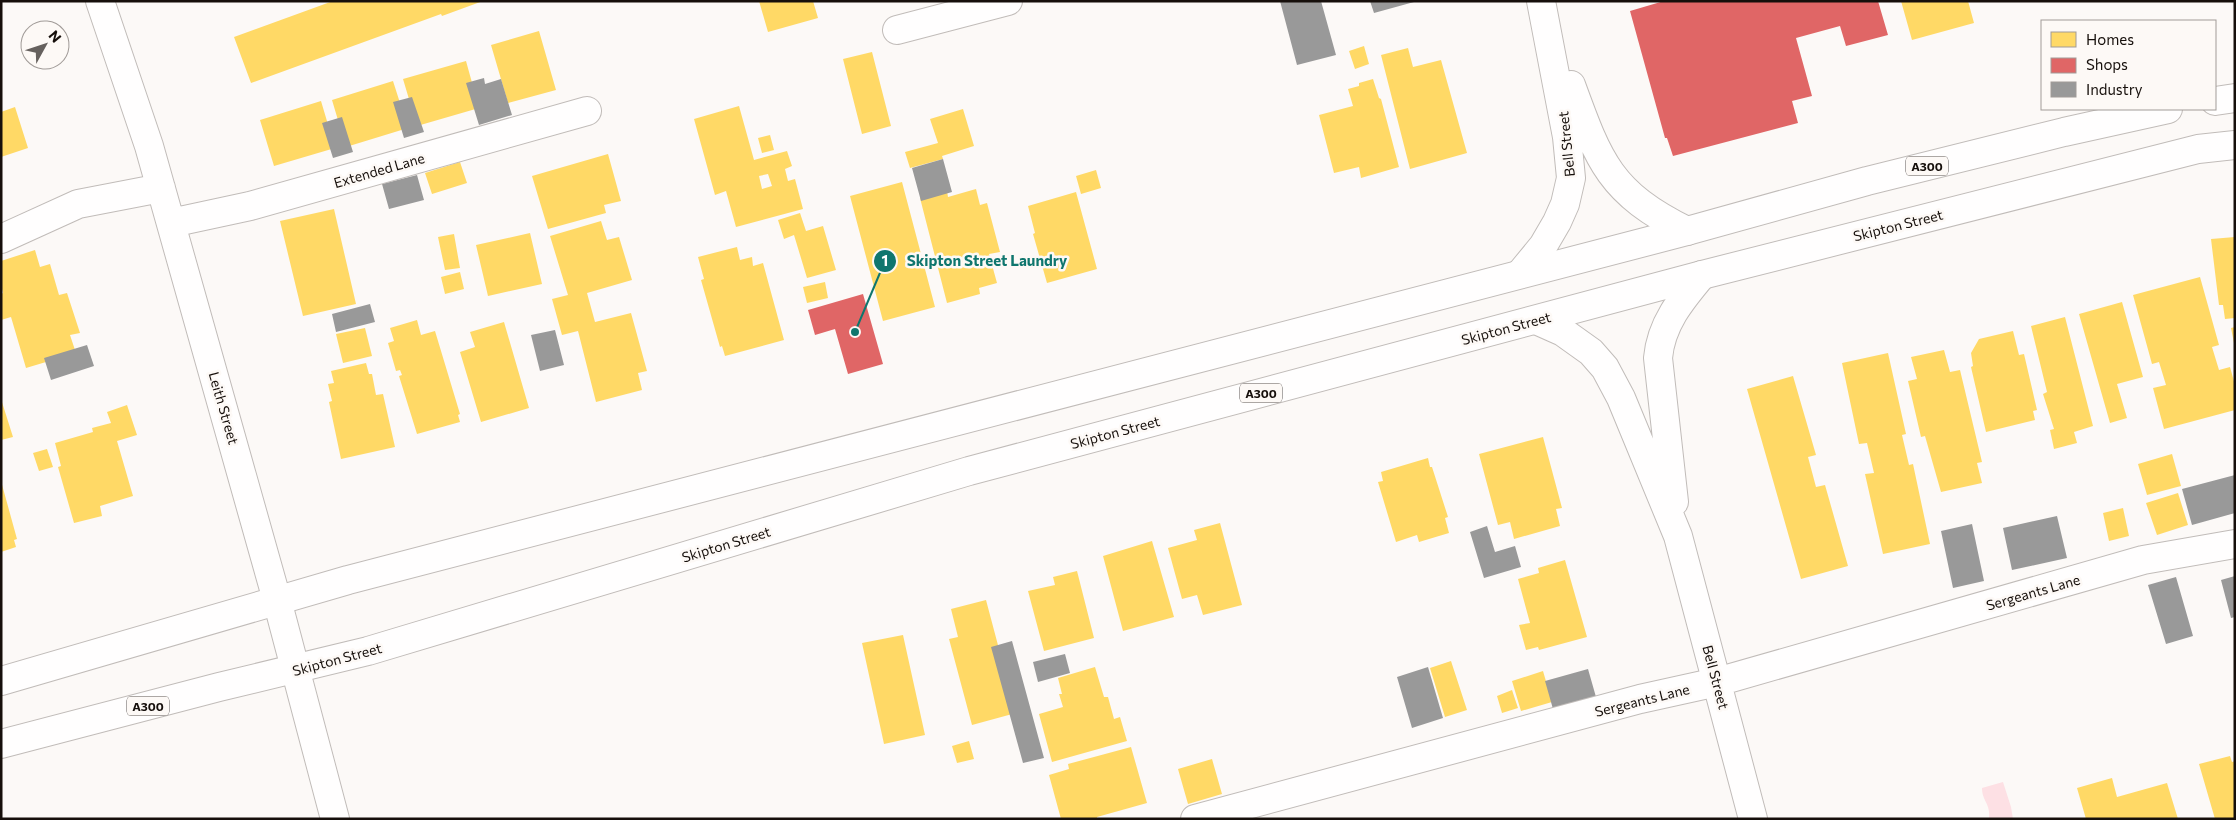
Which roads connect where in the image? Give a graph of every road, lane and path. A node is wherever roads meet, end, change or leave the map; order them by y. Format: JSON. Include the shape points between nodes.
{"nodes":[{"id":1,"x":100,"y":1,"type":"edge"},
{"id":2,"x":1008,"y":1,"type":"edge"},
{"id":3,"x":1541,"y":1,"type":"edge"},
{"id":4,"x":897,"y":30,"type":"dead end"},
{"id":5,"x":2235,"y":98,"type":"edge"},
{"id":6,"x":2216,"y":101,"type":"edge"},
{"id":7,"x":2163,"y":110,"type":"edge"},
{"id":8,"x":586,"y":111,"type":"dead end"},
{"id":9,"x":2235,"y":145,"type":"edge"},
{"id":10,"x":161,"y":188,"type":"junction"},
{"id":11,"x":171,"y":223,"type":"junction"},
{"id":12,"x":1687,"y":231,"type":"junction"},
{"id":13,"x":1,"y":239,"type":"edge"},
{"id":14,"x":1520,"y":274,"type":"junction"},
{"id":15,"x":1702,"y":275,"type":"junction"},
{"id":16,"x":1536,"y":320,"type":"junction"},
{"id":17,"x":1678,"y":536,"type":"junction"},
{"id":18,"x":2235,"y":544,"type":"edge"},
{"id":19,"x":277,"y":600,"type":"junction"},
{"id":20,"x":295,"y":670,"type":"junction"},
{"id":21,"x":1,"y":681,"type":"edge"},
{"id":22,"x":1717,"y":682,"type":"junction"},
{"id":23,"x":1,"y":744,"type":"edge"},
{"id":24,"x":335,"y":819,"type":"edge"},
{"id":25,"x":1195,"y":819,"type":"edge"},
{"id":26,"x":1753,"y":819,"type":"edge"}],
"edges":[{"from":1,"to":10,"type":"main road","name":"Leith Street"},
{"from":2,"to":4,"type":"main road"},
{"from":3,"to":12,"type":"main road","name":"Bell Street","via":[[1584,120],[1604,164],[1635,200]]},
{"from":3,"to":14,"type":"main road","name":"Bell Street","via":[[1568,137],[1571,178],[1558,222]]},
{"from":5,"to":6,"type":"main road"},
{"from":7,"to":12,"type":"main road","number":"A300","via":[[1867,181]]},
{"from":8,"to":11,"type":"main road","name":"Extended Lane","via":[[250,206]]},
{"from":9,"to":15,"type":"main road","name":"Skipton Street","number":"A300","via":[[2198,149]]},
{"from":10,"to":11,"type":"main road","name":"Leith Street"},
{"from":10,"to":13,"type":"main road","via":[[78,204]]},
{"from":11,"to":19,"type":"main road","name":"Leith Street"},
{"from":12,"to":14,"type":"main road","number":"A300"},
{"from":14,"to":19,"type":"main road","number":"A300"},
{"from":15,"to":16,"type":"main road","name":"Skipton Street","number":"A300"},
{"from":15,"to":17,"type":"main road","name":"Bell Street","via":[[1670,316],[1659,348]]},
{"from":16,"to":17,"type":"main road","name":"Bell Street","via":[[1574,339],[1605,368],[1621,398]]},
{"from":16,"to":20,"type":"main road","name":"Skipton Street","number":"A300","via":[[969,471]]},
{"from":17,"to":22,"type":"main road","name":"Bell Street"},
{"from":18,"to":22,"type":"main road","name":"Sergeants Lane","via":[[2143,560]]},
{"from":19,"to":20,"type":"main road","name":"Leith Street"},
{"from":19,"to":21,"type":"main road","number":"A300"},
{"from":20,"to":23,"type":"main road","name":"Skipton Street","number":"A300"},
{"from":20,"to":24,"type":"main road","name":"Leith Street"},
{"from":22,"to":25,"type":"main road","name":"Sergeants Lane","via":[[1640,699]]},
{"from":22,"to":26,"type":"main road","name":"Bell Street"}]}
